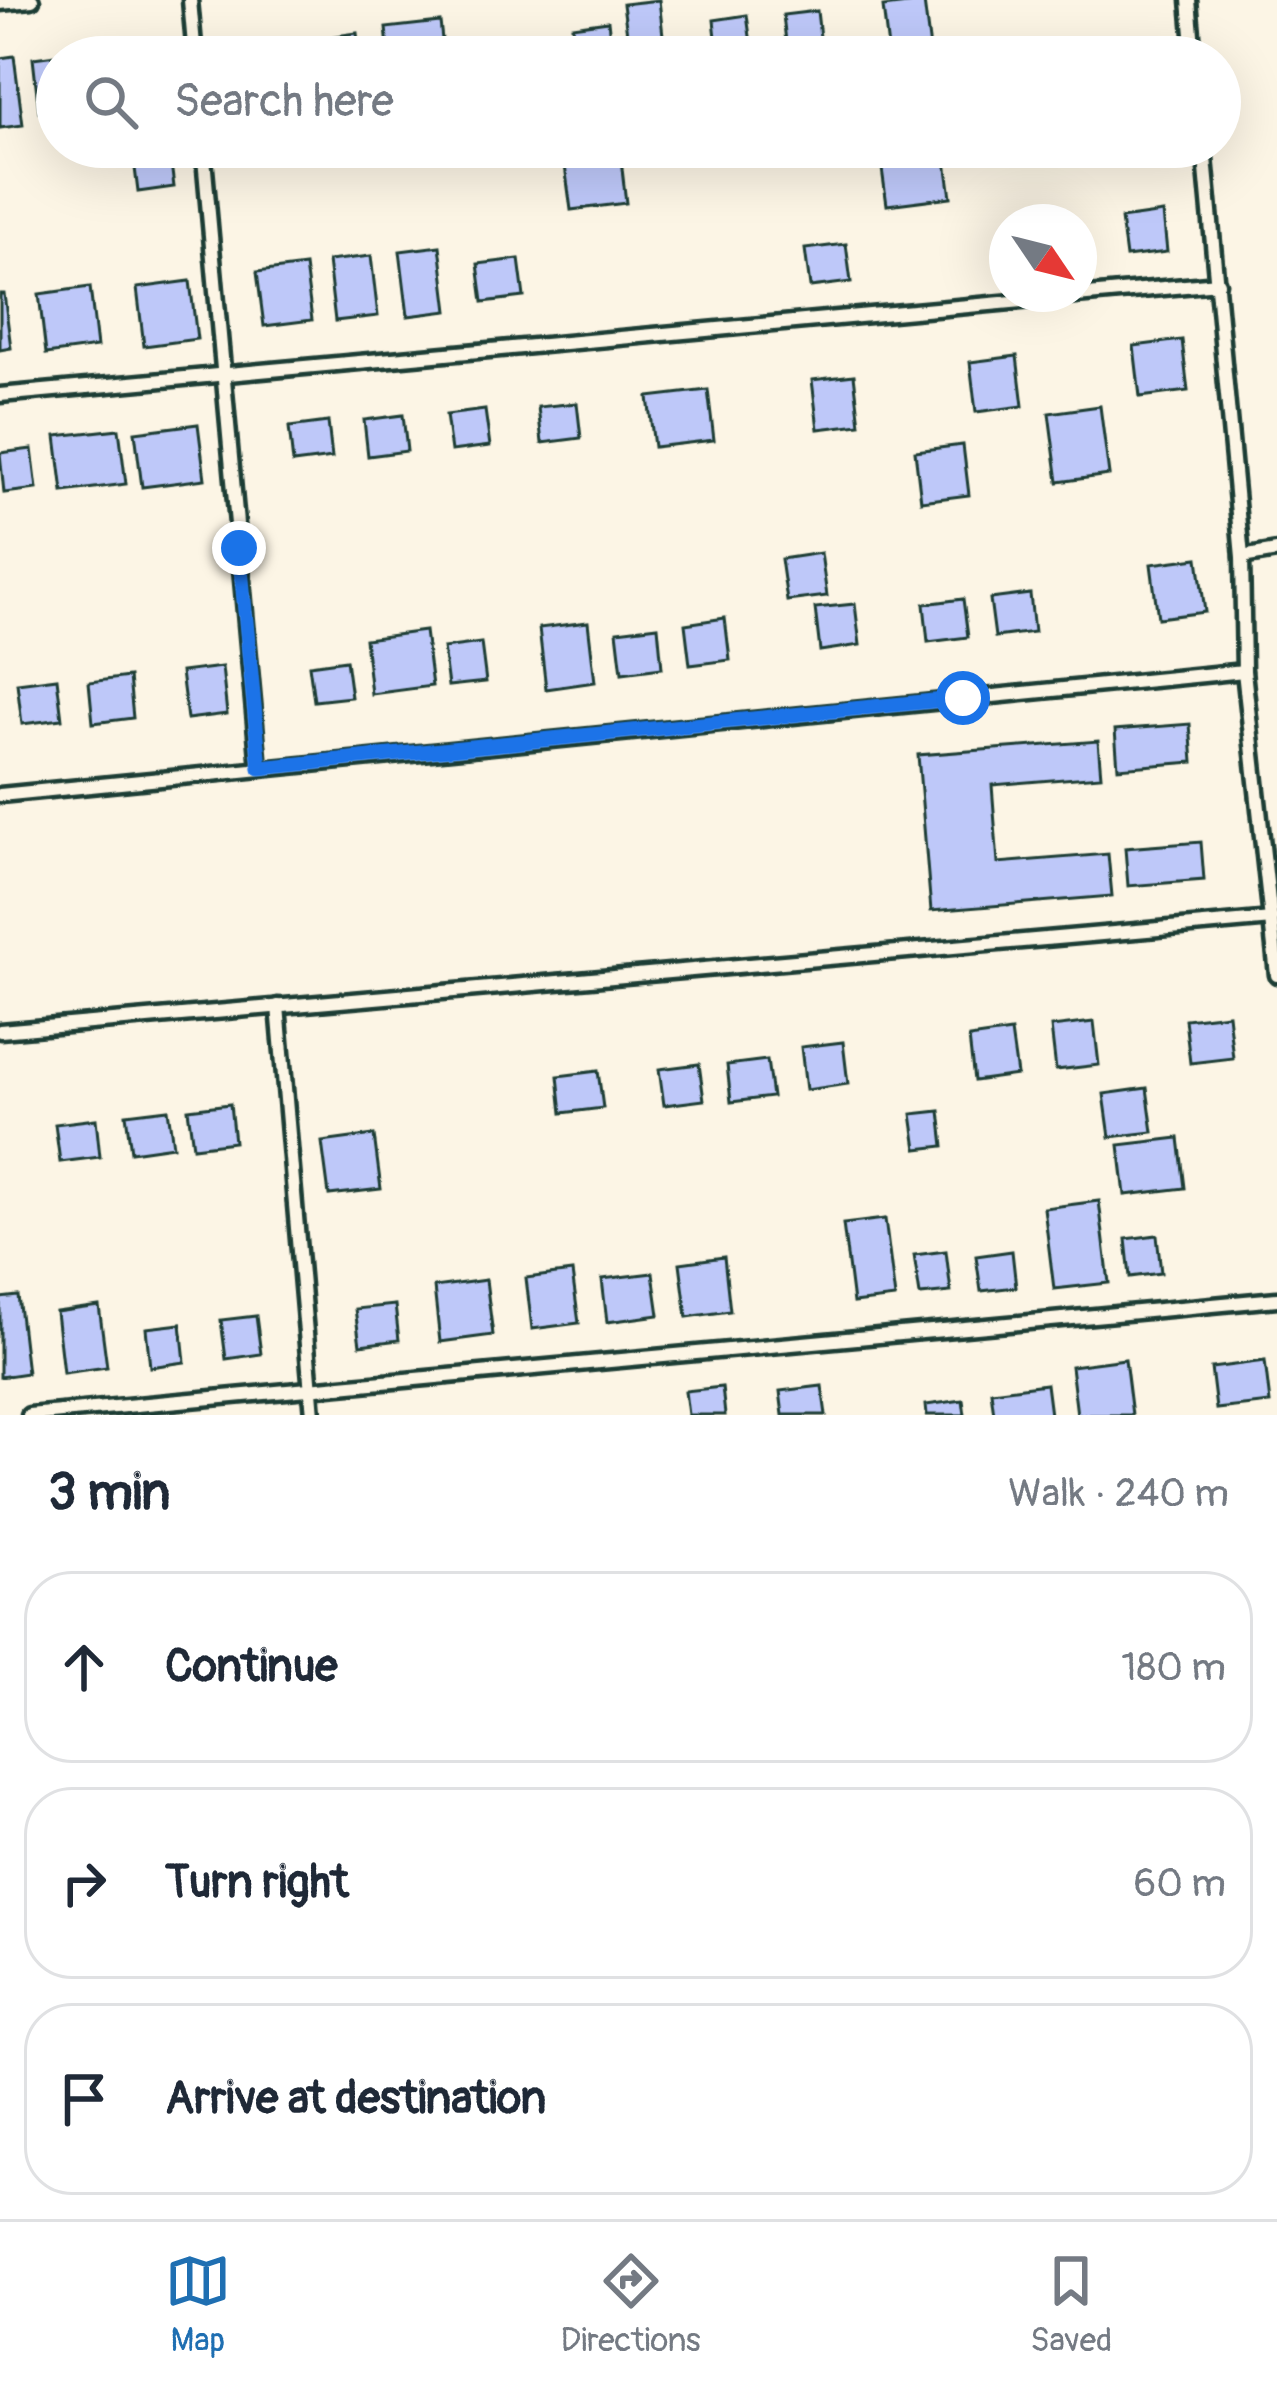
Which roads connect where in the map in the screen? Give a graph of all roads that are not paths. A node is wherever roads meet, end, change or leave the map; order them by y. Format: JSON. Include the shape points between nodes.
{"nodes":[{"id":1,"x":32,"y":0,"type":"edge"},
{"id":2,"x":190,"y":0,"type":"edge"},
{"id":3,"x":1189,"y":0,"type":"edge"},
{"id":4,"x":0,"y":3,"type":"edge"},
{"id":5,"x":193,"y":36,"type":"edge"},
{"id":6,"x":1192,"y":36,"type":"edge"},
{"id":7,"x":205,"y":168,"type":"edge"},
{"id":8,"x":1206,"y":168,"type":"edge"},
{"id":9,"x":1217,"y":283,"type":"junction"},
{"id":10,"x":224,"y":372,"type":"junction"},
{"id":11,"x":0,"y":395,"type":"edge"},
{"id":12,"x":1277,"y":551,"type":"edge"},
{"id":13,"x":1242,"y":557,"type":"junction"},
{"id":14,"x":1244,"y":670,"type":"junction"},
{"id":15,"x":260,"y":768,"type":"junction"},
{"id":16,"x":0,"y":795,"type":"edge"},
{"id":17,"x":1272,"y":920,"type":"junction"},
{"id":18,"x":1277,"y":975,"type":"edge"},
{"id":19,"x":278,"y":1006,"type":"junction"},
{"id":20,"x":0,"y":1031,"type":"edge"},
{"id":21,"x":1277,"y":1299,"type":"edge"},
{"id":22,"x":311,"y":1387,"type":"junction"},
{"id":23,"x":29,"y":1415,"type":"edge"},
{"id":24,"x":314,"y":1415,"type":"edge"}],
"edges":[{"from":1,"to":4,"type":"lane"},
{"from":2,"to":5,"type":"lane"},
{"from":3,"to":6,"type":"lane"},
{"from":7,"to":10,"type":"lane"},
{"from":8,"to":9,"type":"lane"},
{"from":9,"to":10,"type":"lane"},
{"from":9,"to":13,"type":"lane"},
{"from":10,"to":11,"type":"lane"},
{"from":10,"to":15,"type":"lane"},
{"from":12,"to":13,"type":"lane"},
{"from":13,"to":14,"type":"lane"},
{"from":14,"to":15,"type":"lane"},
{"from":14,"to":17,"type":"lane"},
{"from":15,"to":16,"type":"lane"},
{"from":17,"to":18,"type":"lane"},
{"from":17,"to":19,"type":"lane"},
{"from":19,"to":20,"type":"lane"},
{"from":19,"to":22,"type":"lane"},
{"from":21,"to":22,"type":"lane"},
{"from":22,"to":23,"type":"lane"},
{"from":22,"to":24,"type":"lane"}]}
